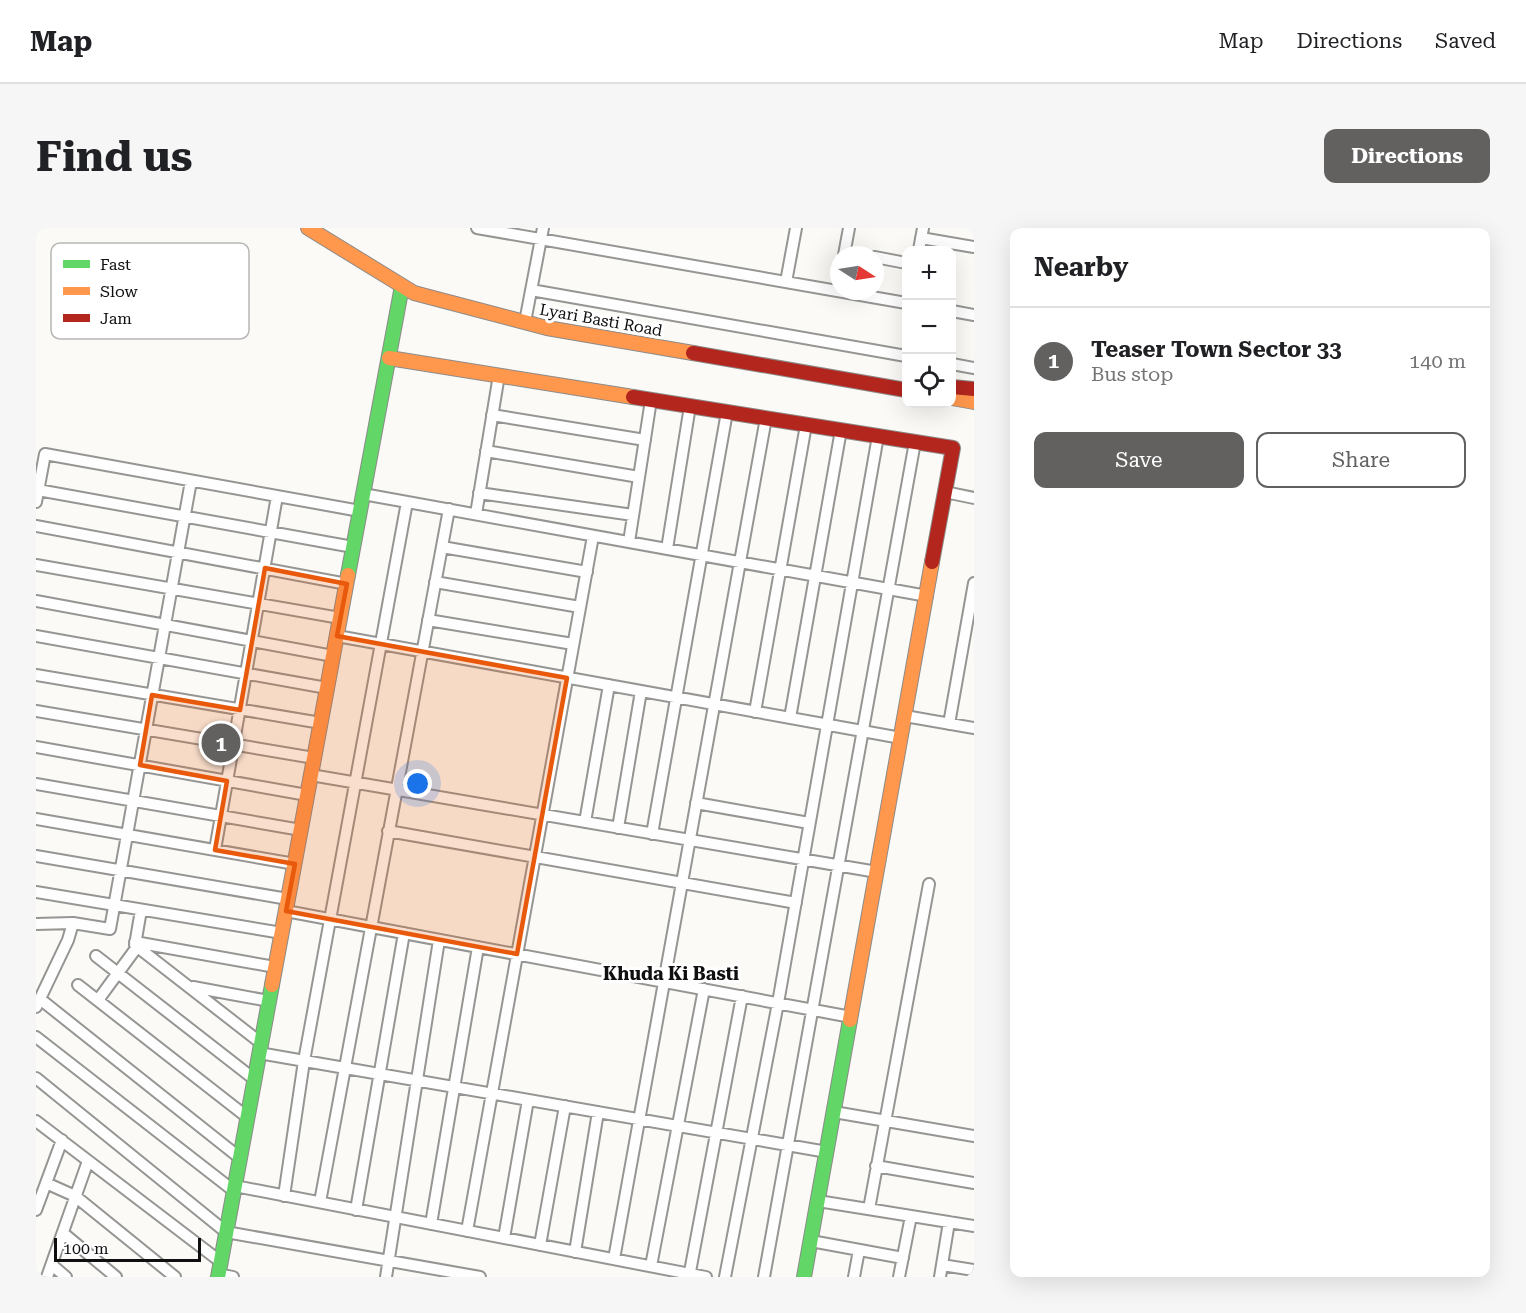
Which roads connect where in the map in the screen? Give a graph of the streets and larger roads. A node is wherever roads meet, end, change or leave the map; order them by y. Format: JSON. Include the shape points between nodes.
{"nodes":[{"id":1,"x":308,"y":228,"type":"edge"},
{"id":2,"x":477,"y":228,"type":"edge"},
{"id":3,"x":794,"y":228,"type":"edge"},
{"id":4,"x":849,"y":228,"type":"edge"},
{"id":5,"x":922,"y":233,"type":"edge"},
{"id":6,"x":542,"y":234,"type":"edge"},
{"id":7,"x":846,"y":246,"type":"edge"},
{"id":8,"x":974,"y":247,"type":"edge"},
{"id":9,"x":884,"y":258,"type":"edge"},
{"id":10,"x":902,"y":261,"type":"edge"},
{"id":11,"x":786,"y":282,"type":"junction"},
{"id":12,"x":402,"y":286,"type":"junction"},
{"id":13,"x":830,"y":287,"type":"edge"},
{"id":14,"x":531,"y":290,"type":"junction"},
{"id":15,"x":884,"y":298,"type":"edge"},
{"id":16,"x":902,"y":302,"type":"edge"},
{"id":17,"x":956,"y":312,"type":"edge"},
{"id":18,"x":974,"y":315,"type":"edge"},
{"id":19,"x":525,"y":322,"type":"junction"},
{"id":20,"x":902,"y":355,"type":"edge"},
{"id":21,"x":389,"y":358,"type":"junction"},
{"id":22,"x":956,"y":365,"type":"edge"},
{"id":23,"x":974,"y":368,"type":"edge"},
{"id":24,"x":499,"y":375,"type":"junction"},
{"id":25,"x":956,"y":387,"type":"edge"},
{"id":26,"x":902,"y":389,"type":"edge"},
{"id":27,"x":974,"y":389,"type":"edge"},
{"id":28,"x":956,"y":399,"type":"edge"},
{"id":29,"x":651,"y":400,"type":"junction"},
{"id":30,"x":974,"y":402,"type":"edge"},
{"id":31,"x":690,"y":406,"type":"junction"},
{"id":32,"x":727,"y":412,"type":"junction"},
{"id":33,"x":492,"y":415,"type":"junction"},
{"id":34,"x":766,"y":418,"type":"junction"},
{"id":35,"x":806,"y":425,"type":"junction"},
{"id":36,"x":841,"y":430,"type":"junction"},
{"id":37,"x":878,"y":436,"type":"junction"},
{"id":38,"x":645,"y":440,"type":"junction"},
{"id":39,"x":915,"y":442,"type":"junction"},
{"id":40,"x":486,"y":451,"type":"junction"},
{"id":41,"x":639,"y":477,"type":"junction"},
{"id":42,"x":191,"y":480,"type":"junction"},
{"id":43,"x":38,"y":486,"type":"edge"},
{"id":44,"x":945,"y":492,"type":"junction"},
{"id":45,"x":479,"y":493,"type":"junction"},
{"id":46,"x":363,"y":494,"type":"junction"},
{"id":47,"x":277,"y":496,"type":"junction"},
{"id":48,"x":974,"y":498,"type":"edge"},
{"id":49,"x":36,"y":502,"type":"edge"},
{"id":50,"x":407,"y":502,"type":"junction"},
{"id":51,"x":449,"y":509,"type":"junction"},
{"id":52,"x":360,"y":511,"type":"junction"},
{"id":53,"x":476,"y":514,"type":"junction"},
{"id":54,"x":633,"y":515,"type":"junction"},
{"id":55,"x":184,"y":516,"type":"junction"},
{"id":56,"x":36,"y":526,"type":"edge"},
{"id":57,"x":271,"y":532,"type":"junction"},
{"id":58,"x":593,"y":536,"type":"junction"},
{"id":59,"x":629,"y":542,"type":"junction"},
{"id":60,"x":353,"y":547,"type":"junction"},
{"id":61,"x":442,"y":547,"type":"junction"},
{"id":62,"x":667,"y":549,"type":"junction"},
{"id":63,"x":178,"y":552,"type":"junction"},
{"id":64,"x":702,"y":555,"type":"junction"},
{"id":65,"x":741,"y":562,"type":"junction"},
{"id":66,"x":36,"y":565,"type":"edge"},
{"id":67,"x":265,"y":568,"type":"junction"},
{"id":68,"x":779,"y":569,"type":"junction"},
{"id":69,"x":587,"y":572,"type":"junction"},
{"id":70,"x":815,"y":576,"type":"junction"},
{"id":71,"x":435,"y":582,"type":"junction"},
{"id":72,"x":852,"y":583,"type":"junction"},
{"id":73,"x":974,"y":583,"type":"edge"},
{"id":74,"x":347,"y":584,"type":"junction"},
{"id":75,"x":171,"y":588,"type":"junction"},
{"id":76,"x":888,"y":589,"type":"junction"},
{"id":77,"x":927,"y":596,"type":"junction"},
{"id":78,"x":36,"y":601,"type":"edge"},
{"id":79,"x":258,"y":604,"type":"junction"},
{"id":80,"x":580,"y":608,"type":"junction"},
{"id":81,"x":340,"y":618,"type":"junction"},
{"id":82,"x":428,"y":620,"type":"junction"},
{"id":83,"x":165,"y":624,"type":"junction"},
{"id":84,"x":36,"y":636,"type":"edge"},
{"id":85,"x":337,"y":636,"type":"junction"},
{"id":86,"x":252,"y":641,"type":"junction"},
{"id":87,"x":381,"y":644,"type":"junction"},
{"id":88,"x":573,"y":644,"type":"junction"},
{"id":89,"x":422,"y":651,"type":"junction"},
{"id":90,"x":333,"y":656,"type":"junction"},
{"id":91,"x":159,"y":658,"type":"junction"},
{"id":92,"x":246,"y":673,"type":"junction"},
{"id":93,"x":36,"y":675,"type":"edge"},
{"id":94,"x":567,"y":678,"type":"junction"},
{"id":95,"x":609,"y":685,"type":"junction"},
{"id":96,"x":327,"y":688,"type":"junction"},
{"id":97,"x":640,"y":691,"type":"junction"},
{"id":98,"x":152,"y":695,"type":"junction"},
{"id":99,"x":678,"y":698,"type":"junction"},
{"id":100,"x":714,"y":704,"type":"junction"},
{"id":101,"x":240,"y":710,"type":"junction"},
{"id":102,"x":36,"y":711,"type":"edge"},
{"id":103,"x":755,"y":712,"type":"junction"},
{"id":104,"x":905,"y":716,"type":"junction"},
{"id":105,"x":790,"y":718,"type":"junction"},
{"id":106,"x":321,"y":723,"type":"junction"},
{"id":107,"x":949,"y":724,"type":"junction"},
{"id":108,"x":826,"y":725,"type":"junction"},
{"id":109,"x":974,"y":728,"type":"edge"},
{"id":110,"x":146,"y":730,"type":"junction"},
{"id":111,"x":862,"y":731,"type":"junction"},
{"id":112,"x":901,"y":738,"type":"junction"},
{"id":113,"x":234,"y":745,"type":"junction"},
{"id":114,"x":36,"y":747,"type":"edge"},
{"id":115,"x":314,"y":758,"type":"junction"},
{"id":116,"x":140,"y":765,"type":"junction"},
{"id":117,"x":311,"y":775,"type":"junction"},
{"id":118,"x":227,"y":781,"type":"junction"},
{"id":119,"x":355,"y":783,"type":"junction"},
{"id":120,"x":36,"y":784,"type":"edge"},
{"id":121,"x":395,"y":790,"type":"junction"},
{"id":122,"x":308,"y":795,"type":"junction"},
{"id":123,"x":133,"y":801,"type":"junction"},
{"id":124,"x":696,"y":803,"type":"junction"},
{"id":125,"x":541,"y":815,"type":"junction"},
{"id":126,"x":221,"y":816,"type":"junction"},
{"id":127,"x":36,"y":819,"type":"edge"},
{"id":128,"x":585,"y":822,"type":"junction"},
{"id":129,"x":809,"y":823,"type":"junction"},
{"id":130,"x":618,"y":828,"type":"junction"},
{"id":131,"x":301,"y":830,"type":"junction"},
{"id":132,"x":388,"y":831,"type":"junction"},
{"id":133,"x":652,"y":834,"type":"junction"},
{"id":134,"x":127,"y":835,"type":"junction"},
{"id":135,"x":689,"y":840,"type":"junction"},
{"id":136,"x":215,"y":850,"type":"junction"},
{"id":137,"x":36,"y":856,"type":"edge"},
{"id":138,"x":534,"y":857,"type":"junction"},
{"id":139,"x":803,"y":860,"type":"junction"},
{"id":140,"x":295,"y":864,"type":"junction"},
{"id":141,"x":838,"y":866,"type":"junction"},
{"id":142,"x":121,"y":870,"type":"junction"},
{"id":143,"x":877,"y":872,"type":"junction"},
{"id":144,"x":681,"y":883,"type":"junction"},
{"id":145,"x":929,"y":884,"type":"dead end"},
{"id":146,"x":36,"y":892,"type":"edge"},
{"id":147,"x":796,"y":903,"type":"junction"},
{"id":148,"x":114,"y":905,"type":"junction"},
{"id":149,"x":287,"y":905,"type":"junction"},
{"id":150,"x":141,"y":910,"type":"junction"},
{"id":151,"x":331,"y":920,"type":"junction"},
{"id":152,"x":73,"y":923,"type":"junction"},
{"id":153,"x":36,"y":924,"type":"edge"},
{"id":154,"x":370,"y":927,"type":"junction"},
{"id":155,"x":282,"y":933,"type":"junction"},
{"id":156,"x":404,"y":933,"type":"junction"},
{"id":157,"x":439,"y":940,"type":"junction"},
{"id":158,"x":136,"y":945,"type":"junction"},
{"id":159,"x":478,"y":947,"type":"junction"},
{"id":160,"x":517,"y":954,"type":"junction"},
{"id":161,"x":96,"y":956,"type":"dead end"},
{"id":162,"x":275,"y":967,"type":"junction"},
{"id":163,"x":118,"y":973,"type":"junction"},
{"id":164,"x":663,"y":982,"type":"junction"},
{"id":165,"x":78,"y":985,"type":"dead end"},
{"id":166,"x":188,"y":987,"type":"junction"},
{"id":167,"x":704,"y":990,"type":"junction"},
{"id":168,"x":742,"y":996,"type":"junction"},
{"id":169,"x":98,"y":1000,"type":"junction"},
{"id":170,"x":269,"y":1001,"type":"junction"},
{"id":171,"x":38,"y":1003,"type":"edge"},
{"id":172,"x":778,"y":1003,"type":"junction"},
{"id":173,"x":812,"y":1010,"type":"junction"},
{"id":174,"x":851,"y":1017,"type":"junction"},
{"id":175,"x":36,"y":1037,"type":"edge"},
{"id":176,"x":260,"y":1048,"type":"junction"},
{"id":177,"x":304,"y":1061,"type":"junction"},
{"id":178,"x":344,"y":1068,"type":"junction"},
{"id":179,"x":380,"y":1074,"type":"junction"},
{"id":180,"x":36,"y":1078,"type":"edge"},
{"id":181,"x":254,"y":1080,"type":"junction"},
{"id":182,"x":417,"y":1081,"type":"junction"},
{"id":183,"x":454,"y":1087,"type":"junction"},
{"id":184,"x":492,"y":1094,"type":"junction"},
{"id":185,"x":528,"y":1100,"type":"junction"},
{"id":186,"x":565,"y":1106,"type":"junction"},
{"id":187,"x":598,"y":1112,"type":"junction"},
{"id":188,"x":834,"y":1112,"type":"junction"},
{"id":189,"x":248,"y":1117,"type":"junction"},
{"id":190,"x":638,"y":1119,"type":"junction"},
{"id":191,"x":884,"y":1120,"type":"junction"},
{"id":192,"x":36,"y":1121,"type":"edge"},
{"id":193,"x":678,"y":1126,"type":"junction"},
{"id":194,"x":716,"y":1133,"type":"junction"},
{"id":195,"x":974,"y":1136,"type":"edge"},
{"id":196,"x":750,"y":1138,"type":"junction"},
{"id":197,"x":62,"y":1140,"type":"junction"},
{"id":198,"x":788,"y":1145,"type":"junction"},
{"id":199,"x":827,"y":1152,"type":"junction"},
{"id":200,"x":240,"y":1158,"type":"junction"},
{"id":201,"x":88,"y":1161,"type":"junction"},
{"id":202,"x":876,"y":1166,"type":"junction"},
{"id":203,"x":46,"y":1183,"type":"junction"},
{"id":204,"x":974,"y":1183,"type":"edge"},
{"id":205,"x":234,"y":1189,"type":"junction"},
{"id":206,"x":75,"y":1196,"type":"junction"},
{"id":207,"x":284,"y":1196,"type":"junction"},
{"id":208,"x":818,"y":1201,"type":"junction"},
{"id":209,"x":320,"y":1202,"type":"junction"},
{"id":210,"x":869,"y":1209,"type":"junction"},
{"id":211,"x":36,"y":1210,"type":"edge"},
{"id":212,"x":356,"y":1210,"type":"junction"},
{"id":213,"x":911,"y":1216,"type":"junction"},
{"id":214,"x":396,"y":1217,"type":"junction"},
{"id":215,"x":949,"y":1222,"type":"junction"},
{"id":216,"x":431,"y":1224,"type":"junction"},
{"id":217,"x":974,"y":1226,"type":"edge"},
{"id":218,"x":467,"y":1231,"type":"junction"},
{"id":219,"x":226,"y":1232,"type":"junction"},
{"id":220,"x":63,"y":1233,"type":"junction"},
{"id":221,"x":504,"y":1238,"type":"junction"},
{"id":222,"x":811,"y":1241,"type":"junction"},
{"id":223,"x":540,"y":1245,"type":"junction"},
{"id":224,"x":859,"y":1250,"type":"junction"},
{"id":225,"x":575,"y":1252,"type":"junction"},
{"id":226,"x":903,"y":1258,"type":"junction"},
{"id":227,"x":614,"y":1259,"type":"junction"},
{"id":228,"x":389,"y":1261,"type":"junction"},
{"id":229,"x":52,"y":1265,"type":"junction"},
{"id":230,"x":942,"y":1265,"type":"junction"},
{"id":231,"x":651,"y":1266,"type":"junction"},
{"id":232,"x":974,"y":1270,"type":"edge"},
{"id":233,"x":219,"y":1271,"type":"edge"},
{"id":234,"x":435,"y":1273,"type":"edge"},
{"id":235,"x":689,"y":1275,"type":"edge"},
{"id":236,"x":47,"y":1277,"type":"edge"},
{"id":237,"x":66,"y":1277,"type":"edge"},
{"id":238,"x":116,"y":1277,"type":"edge"},
{"id":239,"x":175,"y":1277,"type":"edge"},
{"id":240,"x":233,"y":1277,"type":"edge"},
{"id":241,"x":386,"y":1277,"type":"edge"},
{"id":242,"x":480,"y":1277,"type":"edge"},
{"id":243,"x":706,"y":1277,"type":"edge"},
{"id":244,"x":725,"y":1277,"type":"edge"},
{"id":245,"x":764,"y":1277,"type":"edge"},
{"id":246,"x":804,"y":1277,"type":"edge"},
{"id":247,"x":854,"y":1277,"type":"edge"},
{"id":248,"x":899,"y":1277,"type":"edge"},
{"id":249,"x":939,"y":1277,"type":"edge"}],
"edges":[{"from":1,"to":12,"type":"street","name":"Lyari Basti Road"},
{"from":2,"to":6,"type":"street"},
{"from":3,"to":11,"type":"street"},
{"from":4,"to":7,"type":"street"},
{"from":5,"to":8,"type":"street"},
{"from":6,"to":11,"type":"street"},
{"from":6,"to":14,"type":"street"},
{"from":9,"to":10,"type":"street"},
{"from":11,"to":13,"type":"street"},
{"from":12,"to":19,"type":"street","name":"Lyari Basti Road","via":[[414,293]]},
{"from":12,"to":21,"type":"street"},
{"from":14,"to":19,"type":"street"},
{"from":14,"to":20,"type":"street"},
{"from":15,"to":16,"type":"street"},
{"from":17,"to":18,"type":"street"},
{"from":19,"to":26,"type":"street","name":"Lyari Basti Road"},
{"from":21,"to":24,"type":"street"},
{"from":21,"to":46,"type":"street"},
{"from":22,"to":23,"type":"street"},
{"from":24,"to":29,"type":"street"},
{"from":24,"to":33,"type":"street"},
{"from":25,"to":27,"type":"street"},
{"from":28,"to":30,"type":"street"},
{"from":29,"to":31,"type":"street"},
{"from":29,"to":38,"type":"street"},
{"from":31,"to":32,"type":"street"},
{"from":31,"to":62,"type":"street"},
{"from":32,"to":34,"type":"street"},
{"from":32,"to":64,"type":"street"},
{"from":33,"to":38,"type":"street"},
{"from":33,"to":40,"type":"street"},
{"from":34,"to":35,"type":"street"},
{"from":34,"to":65,"type":"street"},
{"from":35,"to":36,"type":"street"},
{"from":35,"to":68,"type":"street"},
{"from":36,"to":37,"type":"street"},
{"from":36,"to":70,"type":"street"},
{"from":37,"to":39,"type":"street"},
{"from":37,"to":72,"type":"street"},
{"from":38,"to":41,"type":"street"},
{"from":39,"to":44,"type":"street","via":[[953,448]]},
{"from":39,"to":76,"type":"street"},
{"from":40,"to":41,"type":"street"},
{"from":40,"to":45,"type":"street"},
{"from":41,"to":54,"type":"street"},
{"from":42,"to":43,"type":"street","via":[[45,454]]},
{"from":42,"to":47,"type":"street"},
{"from":42,"to":55,"type":"street"},
{"from":43,"to":49,"type":"street"},
{"from":43,"to":55,"type":"street"},
{"from":44,"to":48,"type":"street"},
{"from":44,"to":77,"type":"street"},
{"from":45,"to":53,"type":"street"},
{"from":45,"to":54,"type":"street"},
{"from":46,"to":50,"type":"street"},
{"from":46,"to":52,"type":"street"},
{"from":47,"to":52,"type":"street"},
{"from":47,"to":57,"type":"street"},
{"from":50,"to":51,"type":"street"},
{"from":50,"to":87,"type":"street"},
{"from":51,"to":53,"type":"street"},
{"from":51,"to":61,"type":"street"},
{"from":52,"to":60,"type":"street"},
{"from":53,"to":58,"type":"street"},
{"from":54,"to":59,"type":"street"},
{"from":55,"to":57,"type":"street"},
{"from":55,"to":63,"type":"street"},
{"from":56,"to":63,"type":"street"},
{"from":57,"to":60,"type":"street"},
{"from":57,"to":67,"type":"street"},
{"from":58,"to":59,"type":"street"},
{"from":58,"to":69,"type":"street"},
{"from":59,"to":62,"type":"street"},
{"from":60,"to":74,"type":"street"},
{"from":61,"to":69,"type":"street"},
{"from":61,"to":71,"type":"street"},
{"from":62,"to":64,"type":"street"},
{"from":63,"to":67,"type":"street"},
{"from":63,"to":75,"type":"street"},
{"from":64,"to":65,"type":"street"},
{"from":64,"to":99,"type":"street"},
{"from":65,"to":68,"type":"street"},
{"from":65,"to":100,"type":"street"},
{"from":66,"to":75,"type":"street"},
{"from":67,"to":74,"type":"street"},
{"from":67,"to":79,"type":"street"},
{"from":68,"to":70,"type":"street"},
{"from":68,"to":103,"type":"street"},
{"from":69,"to":80,"type":"street"},
{"from":70,"to":72,"type":"street"},
{"from":70,"to":105,"type":"street"},
{"from":71,"to":80,"type":"street"},
{"from":71,"to":82,"type":"street"},
{"from":72,"to":76,"type":"street"},
{"from":72,"to":108,"type":"street"},
{"from":73,"to":107,"type":"street"},
{"from":74,"to":81,"type":"street"},
{"from":75,"to":79,"type":"street"},
{"from":75,"to":83,"type":"street"},
{"from":76,"to":77,"type":"street"},
{"from":76,"to":111,"type":"street"},
{"from":77,"to":104,"type":"street"},
{"from":78,"to":83,"type":"street"},
{"from":79,"to":81,"type":"street"},
{"from":79,"to":86,"type":"street"},
{"from":80,"to":88,"type":"street"},
{"from":81,"to":85,"type":"street"},
{"from":82,"to":88,"type":"street"},
{"from":82,"to":89,"type":"street"},
{"from":83,"to":86,"type":"street"},
{"from":83,"to":91,"type":"street"},
{"from":84,"to":91,"type":"street"},
{"from":85,"to":87,"type":"street"},
{"from":85,"to":90,"type":"street"},
{"from":86,"to":90,"type":"street"},
{"from":86,"to":92,"type":"street"},
{"from":87,"to":89,"type":"street"},
{"from":87,"to":119,"type":"street"},
{"from":88,"to":94,"type":"street"},
{"from":89,"to":94,"type":"street"},
{"from":89,"to":121,"type":"street"},
{"from":90,"to":96,"type":"street"},
{"from":91,"to":92,"type":"street"},
{"from":91,"to":98,"type":"street"},
{"from":92,"to":96,"type":"street"},
{"from":92,"to":101,"type":"street"},
{"from":93,"to":98,"type":"street"},
{"from":94,"to":95,"type":"street"},
{"from":94,"to":125,"type":"street"},
{"from":95,"to":97,"type":"street"},
{"from":95,"to":128,"type":"street"},
{"from":96,"to":106,"type":"street"},
{"from":97,"to":99,"type":"street"},
{"from":97,"to":130,"type":"street"},
{"from":98,"to":101,"type":"street"},
{"from":98,"to":110,"type":"street"},
{"from":99,"to":100,"type":"street"},
{"from":99,"to":133,"type":"street"},
{"from":100,"to":103,"type":"street"},
{"from":100,"to":124,"type":"street"},
{"from":101,"to":106,"type":"street"},
{"from":101,"to":113,"type":"street"},
{"from":102,"to":110,"type":"street"},
{"from":103,"to":105,"type":"street"},
{"from":104,"to":107,"type":"street"},
{"from":104,"to":112,"type":"street"},
{"from":105,"to":108,"type":"street"},
{"from":106,"to":115,"type":"street"},
{"from":107,"to":109,"type":"street"},
{"from":108,"to":111,"type":"street"},
{"from":108,"to":129,"type":"street"},
{"from":110,"to":113,"type":"street"},
{"from":110,"to":116,"type":"street"},
{"from":111,"to":112,"type":"street"},
{"from":111,"to":141,"type":"street"},
{"from":112,"to":143,"type":"street"},
{"from":113,"to":115,"type":"street"},
{"from":113,"to":118,"type":"street"},
{"from":114,"to":116,"type":"street"},
{"from":115,"to":117,"type":"street"},
{"from":116,"to":118,"type":"street"},
{"from":116,"to":123,"type":"street"},
{"from":117,"to":119,"type":"street"},
{"from":117,"to":122,"type":"street"},
{"from":118,"to":122,"type":"street"},
{"from":118,"to":126,"type":"street"},
{"from":119,"to":121,"type":"street"},
{"from":119,"to":151,"type":"street"},
{"from":120,"to":123,"type":"street"},
{"from":121,"to":125,"type":"street"},
{"from":121,"to":132,"type":"street"},
{"from":122,"to":131,"type":"street"},
{"from":123,"to":126,"type":"street"},
{"from":123,"to":134,"type":"street"},
{"from":124,"to":129,"type":"street"},
{"from":124,"to":135,"type":"street"},
{"from":125,"to":128,"type":"street"},
{"from":125,"to":138,"type":"street"},
{"from":126,"to":131,"type":"street"},
{"from":126,"to":136,"type":"street"},
{"from":127,"to":134,"type":"street"},
{"from":128,"to":130,"type":"street"},
{"from":129,"to":139,"type":"street"},
{"from":130,"to":133,"type":"street"},
{"from":131,"to":140,"type":"street"},
{"from":132,"to":138,"type":"street"},
{"from":132,"to":154,"type":"street"},
{"from":133,"to":135,"type":"street"},
{"from":134,"to":136,"type":"street"},
{"from":134,"to":142,"type":"street"},
{"from":135,"to":139,"type":"street"},
{"from":135,"to":144,"type":"street"},
{"from":136,"to":140,"type":"street"},
{"from":137,"to":142,"type":"street"},
{"from":138,"to":144,"type":"street"},
{"from":138,"to":160,"type":"street"},
{"from":139,"to":141,"type":"street"},
{"from":139,"to":147,"type":"street"},
{"from":140,"to":149,"type":"street"},
{"from":141,"to":143,"type":"street"},
{"from":141,"to":173,"type":"street"},
{"from":142,"to":148,"type":"street"},
{"from":142,"to":149,"type":"street"},
{"from":143,"to":174,"type":"street"},
{"from":144,"to":147,"type":"street"},
{"from":144,"to":164,"type":"street"},
{"from":145,"to":191,"type":"street"},
{"from":146,"to":148,"type":"street"},
{"from":147,"to":172,"type":"street"},
{"from":148,"to":150,"type":"street"},
{"from":148,"to":152,"type":"street","via":[[110,929]]},
{"from":149,"to":151,"type":"street"},
{"from":149,"to":155,"type":"street"},
{"from":150,"to":155,"type":"street"},
{"from":150,"to":158,"type":"street"},
{"from":151,"to":154,"type":"street"},
{"from":151,"to":177,"type":"street"},
{"from":152,"to":153,"type":"street"},
{"from":152,"to":171,"type":"street"},
{"from":154,"to":156,"type":"street"},
{"from":154,"to":178,"type":"street"},
{"from":155,"to":162,"type":"street"},
{"from":156,"to":157,"type":"street"},
{"from":156,"to":179,"type":"street"},
{"from":157,"to":159,"type":"street"},
{"from":157,"to":182,"type":"street"},
{"from":158,"to":162,"type":"street"},
{"from":158,"to":163,"type":"street"},
{"from":158,"to":166,"type":"street"},
{"from":159,"to":160,"type":"street"},
{"from":159,"to":183,"type":"street"},
{"from":160,"to":164,"type":"street"},
{"from":160,"to":184,"type":"street"},
{"from":161,"to":163,"type":"street"},
{"from":162,"to":170,"type":"street"},
{"from":163,"to":169,"type":"street"},
{"from":163,"to":181,"type":"street"},
{"from":164,"to":167,"type":"street"},
{"from":164,"to":190,"type":"street"},
{"from":165,"to":169,"type":"street"},
{"from":166,"to":170,"type":"street"},
{"from":166,"to":176,"type":"street"},
{"from":167,"to":168,"type":"street"},
{"from":167,"to":193,"type":"street"},
{"from":168,"to":172,"type":"street"},
{"from":168,"to":194,"type":"street"},
{"from":169,"to":189,"type":"street"},
{"from":170,"to":176,"type":"street"},
{"from":171,"to":200,"type":"street"},
{"from":172,"to":173,"type":"street"},
{"from":172,"to":196,"type":"street"},
{"from":173,"to":174,"type":"street"},
{"from":173,"to":198,"type":"street"},
{"from":174,"to":188,"type":"street"},
{"from":175,"to":205,"type":"street"},
{"from":176,"to":177,"type":"street"},
{"from":176,"to":181,"type":"street"},
{"from":177,"to":178,"type":"street"},
{"from":177,"to":207,"type":"street"},
{"from":178,"to":179,"type":"street"},
{"from":178,"to":209,"type":"street"},
{"from":179,"to":182,"type":"street"},
{"from":179,"to":212,"type":"street"},
{"from":180,"to":219,"type":"street"},
{"from":181,"to":189,"type":"street"},
{"from":182,"to":183,"type":"street"},
{"from":182,"to":214,"type":"street"},
{"from":183,"to":184,"type":"street"},
{"from":183,"to":216,"type":"street"},
{"from":184,"to":185,"type":"street"},
{"from":184,"to":218,"type":"street"},
{"from":185,"to":186,"type":"street"},
{"from":185,"to":221,"type":"street"},
{"from":186,"to":187,"type":"street"},
{"from":186,"to":223,"type":"street"},
{"from":187,"to":190,"type":"street"},
{"from":187,"to":225,"type":"street"},
{"from":188,"to":191,"type":"street"},
{"from":188,"to":199,"type":"street"},
{"from":189,"to":200,"type":"street"},
{"from":190,"to":193,"type":"street"},
{"from":190,"to":227,"type":"street"},
{"from":191,"to":195,"type":"street"},
{"from":191,"to":202,"type":"street"},
{"from":192,"to":197,"type":"street"},
{"from":193,"to":194,"type":"street"},
{"from":193,"to":231,"type":"street"},
{"from":194,"to":196,"type":"street"},
{"from":194,"to":235,"type":"street"},
{"from":196,"to":198,"type":"street"},
{"from":196,"to":244,"type":"street"},
{"from":197,"to":201,"type":"street"},
{"from":197,"to":203,"type":"street"},
{"from":198,"to":199,"type":"street"},
{"from":198,"to":245,"type":"street"},
{"from":199,"to":208,"type":"street"},
{"from":200,"to":205,"type":"street"},
{"from":201,"to":206,"type":"street"},
{"from":201,"to":233,"type":"street"},
{"from":202,"to":204,"type":"street"},
{"from":202,"to":210,"type":"street"},
{"from":203,"to":206,"type":"street"},
{"from":203,"to":211,"type":"street"},
{"from":205,"to":207,"type":"street"},
{"from":205,"to":219,"type":"street"},
{"from":206,"to":220,"type":"street"},
{"from":206,"to":239,"type":"street"},
{"from":207,"to":209,"type":"street"},
{"from":208,"to":210,"type":"street"},
{"from":208,"to":222,"type":"street"},
{"from":209,"to":212,"type":"street"},
{"from":210,"to":213,"type":"street"},
{"from":212,"to":214,"type":"street"},
{"from":213,"to":215,"type":"street"},
{"from":213,"to":226,"type":"street"},
{"from":214,"to":216,"type":"street"},
{"from":214,"to":228,"type":"street"},
{"from":215,"to":217,"type":"street"},
{"from":215,"to":230,"type":"street"},
{"from":216,"to":218,"type":"street"},
{"from":218,"to":221,"type":"street"},
{"from":219,"to":228,"type":"street"},
{"from":219,"to":233,"type":"street"},
{"from":220,"to":229,"type":"street"},
{"from":220,"to":238,"type":"street"},
{"from":221,"to":223,"type":"street"},
{"from":222,"to":224,"type":"street"},
{"from":222,"to":246,"type":"street"},
{"from":223,"to":225,"type":"street"},
{"from":224,"to":226,"type":"street"},
{"from":224,"to":247,"type":"street"},
{"from":225,"to":227,"type":"street"},
{"from":226,"to":248,"type":"street"},
{"from":227,"to":231,"type":"street"},
{"from":228,"to":234,"type":"street"},
{"from":228,"to":241,"type":"street"},
{"from":229,"to":236,"type":"street"},
{"from":229,"to":237,"type":"street"},
{"from":230,"to":232,"type":"street"},
{"from":230,"to":249,"type":"street"},
{"from":231,"to":235,"type":"street"},
{"from":233,"to":240,"type":"street"},
{"from":234,"to":242,"type":"street"},
{"from":235,"to":243,"type":"street"}]}
